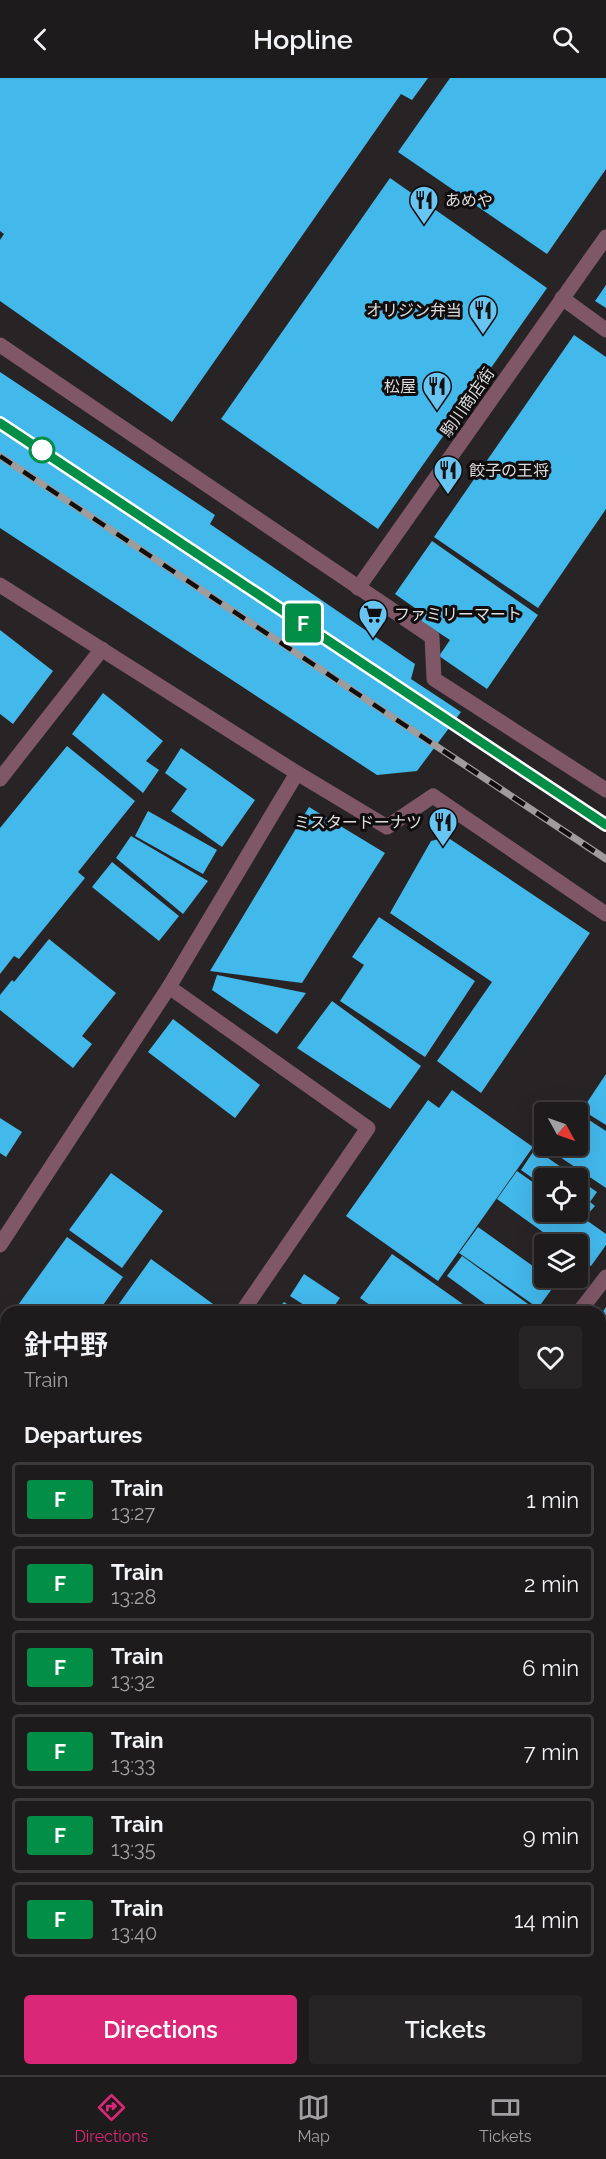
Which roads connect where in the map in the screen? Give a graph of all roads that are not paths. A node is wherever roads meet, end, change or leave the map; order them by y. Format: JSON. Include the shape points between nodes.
{"nodes":[{"id":1,"x":606,"y":237,"type":"edge"},
{"id":2,"x":562,"y":298,"type":"junction"},
{"id":3,"x":606,"y":330,"type":"edge"},
{"id":4,"x":0,"y":345,"type":"edge"},
{"id":5,"x":0,"y":585,"type":"edge"},
{"id":6,"x":358,"y":588,"type":"junction"},
{"id":7,"x":102,"y":650,"type":"junction"},
{"id":8,"x":297,"y":773,"type":"junction"},
{"id":9,"x":0,"y":779,"type":"edge"},
{"id":10,"x":606,"y":790,"type":"edge"},
{"id":11,"x":606,"y":914,"type":"edge"},
{"id":12,"x":169,"y":987,"type":"junction"},
{"id":13,"x":0,"y":1245,"type":"edge"},
{"id":14,"x":606,"y":1277,"type":"edge"},
{"id":15,"x":246,"y":1306,"type":"edge"},
{"id":16,"x":584,"y":1306,"type":"edge"}],
"edges":[{"from":1,"to":2,"type":"street","name":"駒川商店街"},
{"from":2,"to":3,"type":"street"},
{"from":2,"to":6,"type":"street","name":"駒川商店街"},
{"from":4,"to":6,"type":"street"},
{"from":5,"to":7,"type":"street"},
{"from":6,"to":10,"type":"street","via":[[432,637],[434,680]]},
{"from":7,"to":8,"type":"street"},
{"from":7,"to":9,"type":"street"},
{"from":8,"to":11,"type":"street","via":[[387,827],[434,796]]},
{"from":8,"to":12,"type":"street"},
{"from":12,"to":13,"type":"street"},
{"from":12,"to":15,"type":"street","via":[[368,1128]]},
{"from":14,"to":16,"type":"street"}]}
